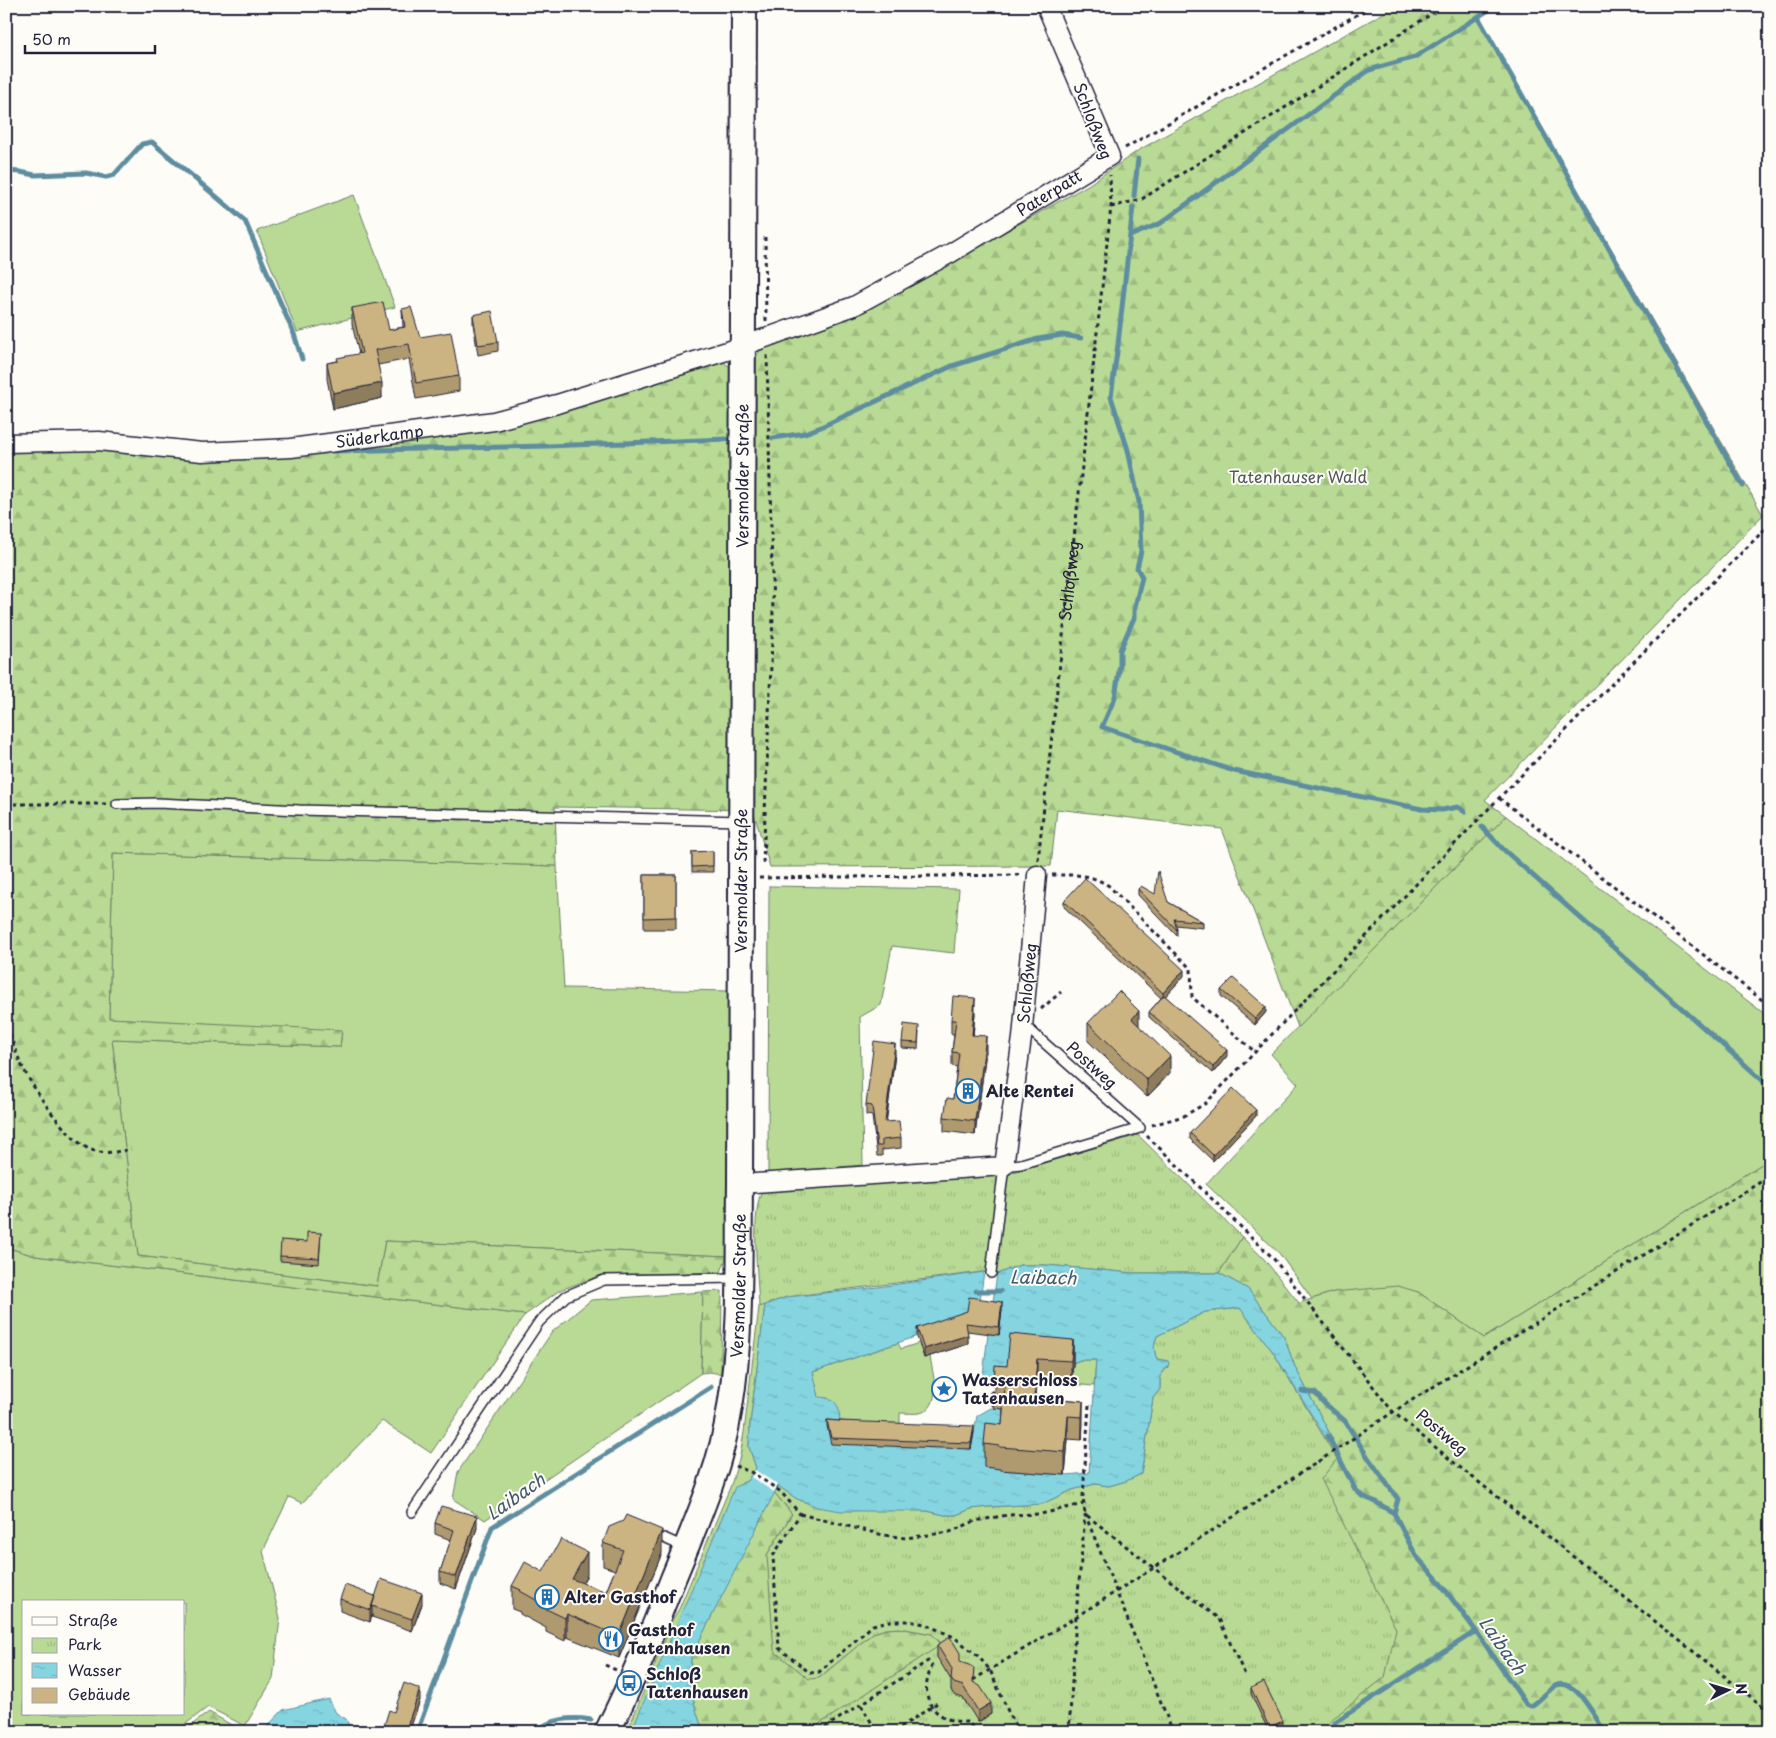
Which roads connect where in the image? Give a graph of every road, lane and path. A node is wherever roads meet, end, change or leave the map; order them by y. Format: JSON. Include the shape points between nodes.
{"nodes":[{"id":1,"x":744,"y":6,"type":"edge"},
{"id":2,"x":1046,"y":6,"type":"edge"},
{"id":3,"x":1372,"y":6,"type":"edge"},
{"id":4,"x":1444,"y":6,"type":"edge"},
{"id":5,"x":1110,"y":156,"type":"junction"},
{"id":6,"x":1111,"y":207,"type":"junction"},
{"id":7,"x":767,"y":338,"type":"junction"},
{"id":8,"x":743,"y":346,"type":"junction"},
{"id":9,"x":6,"y":443,"type":"edge"},
{"id":10,"x":1770,"y":524,"type":"edge"},
{"id":11,"x":1499,"y":798,"type":"junction"},
{"id":12,"x":6,"y":804,"type":"edge"},
{"id":13,"x":117,"y":804,"type":"joint"},
{"id":14,"x":742,"y":821,"type":"junction"},
{"id":15,"x":763,"y":868,"type":"dead end"},
{"id":16,"x":1037,"y":875,"type":"junction"},
{"id":17,"x":763,"y":888,"type":"dead end"},
{"id":18,"x":1770,"y":1006,"type":"edge"},
{"id":19,"x":6,"y":1019,"type":"edge"},
{"id":20,"x":1024,"y":1024,"type":"junction"},
{"id":21,"x":1255,"y":1052,"type":"junction"},
{"id":22,"x":1140,"y":1128,"type":"junction"},
{"id":23,"x":131,"y":1149,"type":"dead end"},
{"id":24,"x":1004,"y":1166,"type":"junction"},
{"id":25,"x":1770,"y":1176,"type":"edge"},
{"id":26,"x":740,"y":1184,"type":"junction"},
{"id":27,"x":991,"y":1273,"type":"dead end"},
{"id":28,"x":738,"y":1278,"type":"junction"},
{"id":29,"x":1005,"y":1399,"type":"joint"},
{"id":30,"x":1089,"y":1405,"type":"dead end"},
{"id":31,"x":1393,"y":1412,"type":"junction"},
{"id":32,"x":732,"y":1465,"type":"dead end"},
{"id":33,"x":1083,"y":1504,"type":"junction"},
{"id":34,"x":412,"y":1512,"type":"dead end"},
{"id":35,"x":800,"y":1514,"type":"junction"},
{"id":36,"x":1085,"y":1514,"type":"junction"},
{"id":37,"x":664,"y":1538,"type":"edge"},
{"id":38,"x":686,"y":1548,"type":"junction"},
{"id":39,"x":1154,"y":1567,"type":"junction"},
{"id":40,"x":1116,"y":1590,"type":"junction"},
{"id":41,"x":1076,"y":1616,"type":"junction"},
{"id":42,"x":990,"y":1670,"type":"junction"},
{"id":43,"x":1245,"y":1675,"type":"dead end"},
{"id":44,"x":973,"y":1680,"type":"edge"},
{"id":45,"x":861,"y":1704,"type":"junction"},
{"id":46,"x":936,"y":1704,"type":"dead end"},
{"id":47,"x":932,"y":1707,"type":"junction"},
{"id":48,"x":1770,"y":1712,"type":"edge"},
{"id":49,"x":607,"y":1732,"type":"edge"},
{"id":50,"x":818,"y":1732,"type":"edge"},
{"id":51,"x":877,"y":1732,"type":"edge"},
{"id":52,"x":894,"y":1732,"type":"edge"},
{"id":53,"x":970,"y":1732,"type":"edge"},
{"id":54,"x":1019,"y":1732,"type":"edge"},
{"id":55,"x":1068,"y":1732,"type":"edge"},
{"id":56,"x":1173,"y":1732,"type":"edge"}],
"edges":[{"from":1,"to":8,"type":"main road","name":"Versmolder Straße"},
{"from":2,"to":5,"type":"street","name":"Schloßweg"},
{"from":3,"to":5,"type":"path"},
{"from":4,"to":6,"type":"path","via":[[1142,198]]},
{"from":5,"to":6,"type":"path","name":"Schloßweg"},
{"from":5,"to":7,"type":"street","name":"Paterpatt","via":[[951,253],[854,306]]},
{"from":6,"to":16,"type":"path","name":"Schloßweg"},
{"from":7,"to":8,"type":"street","name":"Paterpatt"},
{"from":7,"to":15,"type":"path","via":[[773,616]]},
{"from":8,"to":9,"type":"street","name":"Süderkamp","via":[[494,421],[370,438],[291,448],[202,452],[99,441]]},
{"from":8,"to":14,"type":"main road","name":"Versmolder Straße"},
{"from":10,"to":11,"type":"path"},
{"from":11,"to":18,"type":"path"},
{"from":11,"to":21,"type":"path"},
{"from":12,"to":13,"type":"path"},
{"from":13,"to":14,"type":"lane"},
{"from":14,"to":26,"type":"main road","name":"Versmolder Straße"},
{"from":16,"to":17,"type":"path","via":[[763,878]]},
{"from":16,"to":20,"type":"street","name":"Schloßweg"},
{"from":16,"to":21,"type":"path","via":[[1082,875],[1097,878],[1109,886],[1191,969],[1192,997]]},
{"from":19,"to":23,"type":"path","via":[[22,1067],[67,1131],[90,1149],[108,1153]]},
{"from":20,"to":22,"type":"lane","name":"Postweg"},
{"from":20,"to":24,"type":"street","name":"Schloßweg"},
{"from":21,"to":22,"type":"path","via":[[1206,1103],[1184,1116]]},
{"from":22,"to":24,"type":"lane","via":[[1021,1164]]},
{"from":22,"to":31,"type":"path","name":"Postweg","via":[[1273,1258]]},
{"from":24,"to":26,"type":"street"},
{"from":24,"to":27,"type":"lane","name":"Schloßweg"},
{"from":25,"to":31,"type":"path"},
{"from":26,"to":28,"type":"main road","name":"Versmolder Straße"},
{"from":28,"to":34,"type":"lane","via":[[604,1280],[566,1296],[539,1322]]},
{"from":28,"to":38,"type":"main road","name":"Versmolder Straße","via":[[736,1357],[730,1407],[720,1458]]},
{"from":29,"to":29,"type":"path","via":[[1003,1406],[989,1401],[994,1390],[1004,1391]]},
{"from":30,"to":33,"type":"path"},
{"from":31,"to":39,"type":"path"},
{"from":31,"to":48,"type":"path","name":"Postweg"},
{"from":32,"to":35,"type":"path","via":[[781,1492]]},
{"from":33,"to":35,"type":"path","via":[[1041,1514],[975,1521],[950,1532],[906,1538]]},
{"from":33,"to":36,"type":"path"},
{"from":35,"to":42,"type":"path","via":[[773,1556],[778,1648],[810,1673],[819,1672],[873,1625],[908,1621],[925,1624],[954,1637]]},
{"from":36,"to":39,"type":"path"},
{"from":36,"to":40,"type":"path"},
{"from":36,"to":41,"type":"path"},
{"from":37,"to":38,"type":"lane"},
{"from":38,"to":49,"type":"main road","name":"Versmolder Straße"},
{"from":39,"to":40,"type":"path"},
{"from":39,"to":43,"type":"path","via":[[1219,1619]]},
{"from":40,"to":41,"type":"path"},
{"from":40,"to":56,"type":"path"},
{"from":41,"to":42,"type":"path"},
{"from":41,"to":55,"type":"path"},
{"from":42,"to":44,"type":"path"},
{"from":42,"to":54,"type":"path"},
{"from":45,"to":47,"type":"path","via":[[928,1661],[932,1666],[926,1689]]},
{"from":45,"to":50,"type":"path"},
{"from":45,"to":51,"type":"path"},
{"from":46,"to":47,"type":"path"},
{"from":47,"to":52,"type":"path"},
{"from":47,"to":53,"type":"path","via":[[945,1719],[956,1723],[968,1722],[973,1729]]}]}
